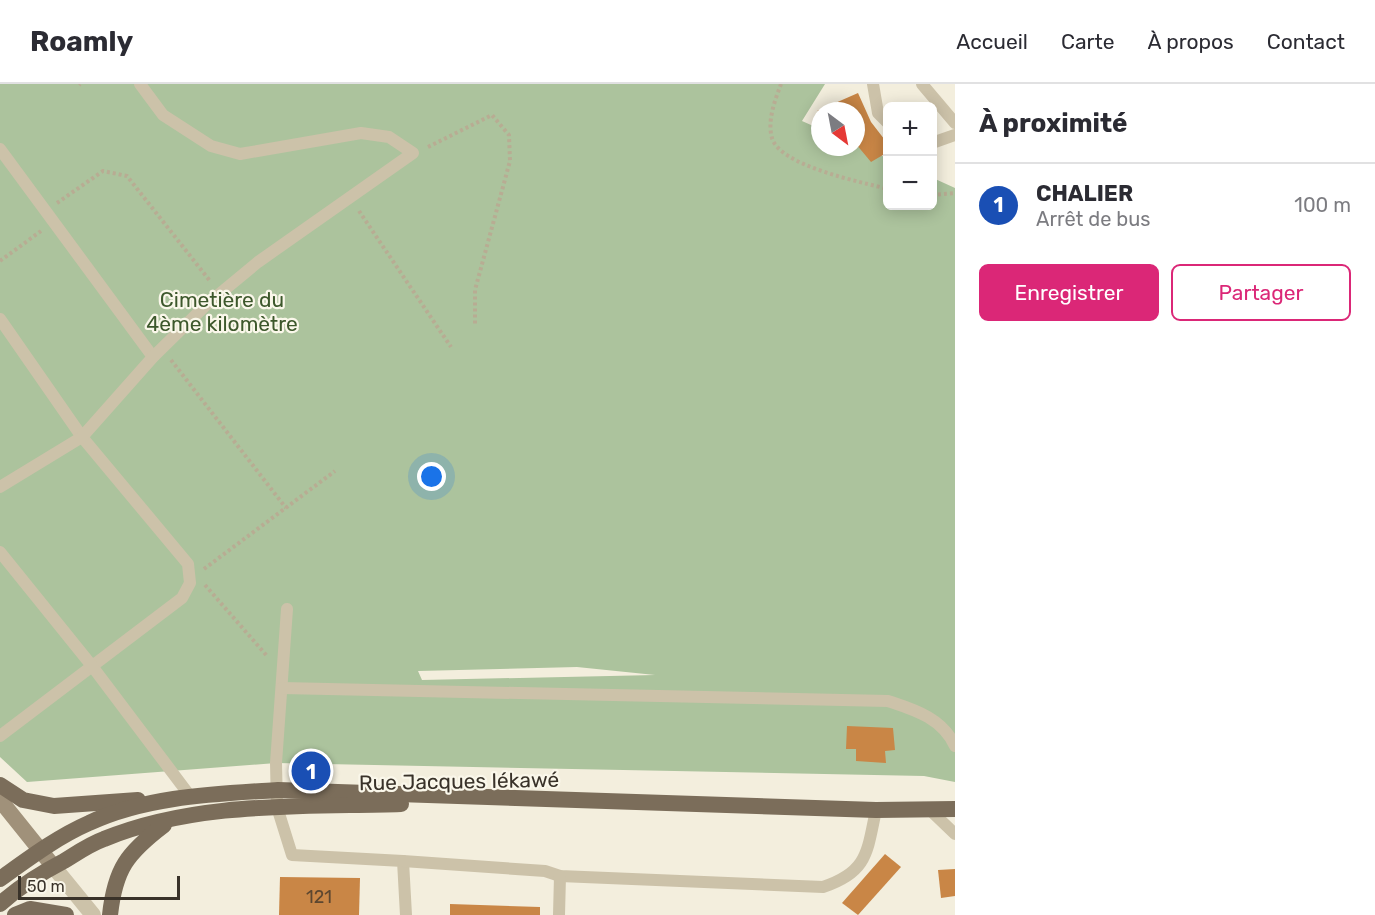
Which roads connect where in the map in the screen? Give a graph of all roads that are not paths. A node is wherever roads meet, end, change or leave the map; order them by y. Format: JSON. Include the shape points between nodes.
{"nodes":[{"id":1,"x":140,"y":84,"type":"edge"},
{"id":2,"x":873,"y":84,"type":"edge"},
{"id":3,"x":922,"y":84,"type":"edge"},
{"id":4,"x":883,"y":118,"type":"edge"},
{"id":5,"x":955,"y":123,"type":"edge"},
{"id":6,"x":955,"y":135,"type":"edge"},
{"id":7,"x":937,"y":142,"type":"edge"},
{"id":8,"x":0,"y":149,"type":"edge"},
{"id":9,"x":0,"y":319,"type":"edge"},
{"id":10,"x":157,"y":353,"type":"junction"},
{"id":11,"x":82,"y":437,"type":"junction"},
{"id":12,"x":0,"y":487,"type":"edge"},
{"id":13,"x":0,"y":552,"type":"edge"},
{"id":14,"x":286,"y":609,"type":"dead end"},
{"id":15,"x":92,"y":666,"type":"junction"},
{"id":16,"x":282,"y":688,"type":"junction"},
{"id":17,"x":0,"y":736,"type":"edge"},
{"id":18,"x":955,"y":746,"type":"edge"},
{"id":19,"x":0,"y":785,"type":"edge"},
{"id":20,"x":278,"y":790,"type":"junction"},
{"id":21,"x":190,"y":796,"type":"junction"},
{"id":22,"x":0,"y":800,"type":"edge"},
{"id":23,"x":582,"y":800,"type":"junction"},
{"id":24,"x":277,"y":807,"type":"junction"},
{"id":25,"x":955,"y":809,"type":"edge"},
{"id":26,"x":876,"y":810,"type":"junction"},
{"id":27,"x":930,"y":810,"type":"junction"},
{"id":28,"x":172,"y":819,"type":"junction"},
{"id":29,"x":955,"y":834,"type":"edge"},
{"id":30,"x":40,"y":850,"type":"junction"},
{"id":31,"x":403,"y":861,"type":"junction"},
{"id":32,"x":53,"y":866,"type":"junction"},
{"id":33,"x":560,"y":876,"type":"junction"},
{"id":34,"x":0,"y":879,"type":"edge"},
{"id":35,"x":0,"y":904,"type":"edge"},
{"id":36,"x":15,"y":915,"type":"edge"},
{"id":37,"x":66,"y":915,"type":"edge"},
{"id":38,"x":93,"y":915,"type":"edge"},
{"id":39,"x":110,"y":915,"type":"edge"},
{"id":40,"x":406,"y":915,"type":"edge"},
{"id":41,"x":559,"y":915,"type":"edge"}],
"edges":[{"from":1,"to":10,"type":"lane","via":[[163,115],[211,146],[240,154],[361,133],[388,137],[413,153],[258,262]]},
{"from":2,"to":4,"type":"lane","via":[[878,112]]},
{"from":3,"to":5,"type":"lane"},
{"from":6,"to":7,"type":"lane"},
{"from":8,"to":10,"type":"lane"},
{"from":9,"to":11,"type":"lane"},
{"from":10,"to":11,"type":"lane"},
{"from":11,"to":12,"type":"lane"},
{"from":11,"to":15,"type":"lane","via":[[188,564],[190,583],[182,598]]},
{"from":13,"to":15,"type":"lane"},
{"from":14,"to":16,"type":"lane"},
{"from":15,"to":17,"type":"lane"},
{"from":15,"to":21,"type":"lane"},
{"from":16,"to":18,"type":"lane","via":[[888,702],[926,713]]},
{"from":16,"to":20,"type":"lane","via":[[276,763]]},
{"from":19,"to":21,"type":"main road","via":[[23,800],[54,806]]},
{"from":20,"to":21,"type":"main road","name":"Rue Jacques Iékawé"},
{"from":20,"to":23,"type":"main road","name":"Rue Jacques Iékawé"},
{"from":20,"to":24,"type":"lane"},
{"from":21,"to":30,"type":"main road","name":"Rue Jacques Iékawé","via":[[90,822]]},
{"from":22,"to":30,"type":"main road"},
{"from":23,"to":24,"type":"main road","name":"Rue Jacques Iékawé"},
{"from":23,"to":26,"type":"main road","name":"Rue Jacques Iékawé"},
{"from":24,"to":28,"type":"main road","name":"Rue Jacques Iékawé","via":[[220,810]]},
{"from":24,"to":31,"type":"lane","via":[[292,855]]},
{"from":25,"to":27,"type":"main road","name":"Rue Jacques Iékawé"},
{"from":26,"to":27,"type":"main road","name":"Rue Jacques Iékawé"},
{"from":26,"to":33,"type":"lane","via":[[865,858],[845,880],[823,887]]},
{"from":27,"to":29,"type":"lane"},
{"from":28,"to":32,"type":"main road","name":"Rue Jacques Iékawé","via":[[103,839]]},
{"from":28,"to":39,"type":"main road","via":[[137,846],[123,863],[113,885]]},
{"from":30,"to":32,"type":"main road"},
{"from":30,"to":34,"type":"main road","name":"Rue Jacques Iékawé"},
{"from":31,"to":33,"type":"lane","via":[[545,871]]},
{"from":31,"to":40,"type":"lane"},
{"from":32,"to":35,"type":"main road","name":"Rue Jacques Iékawé"},
{"from":32,"to":38,"type":"street"},
{"from":33,"to":41,"type":"lane"},
{"from":36,"to":37,"type":"main road","via":[[30,909]]}]}
